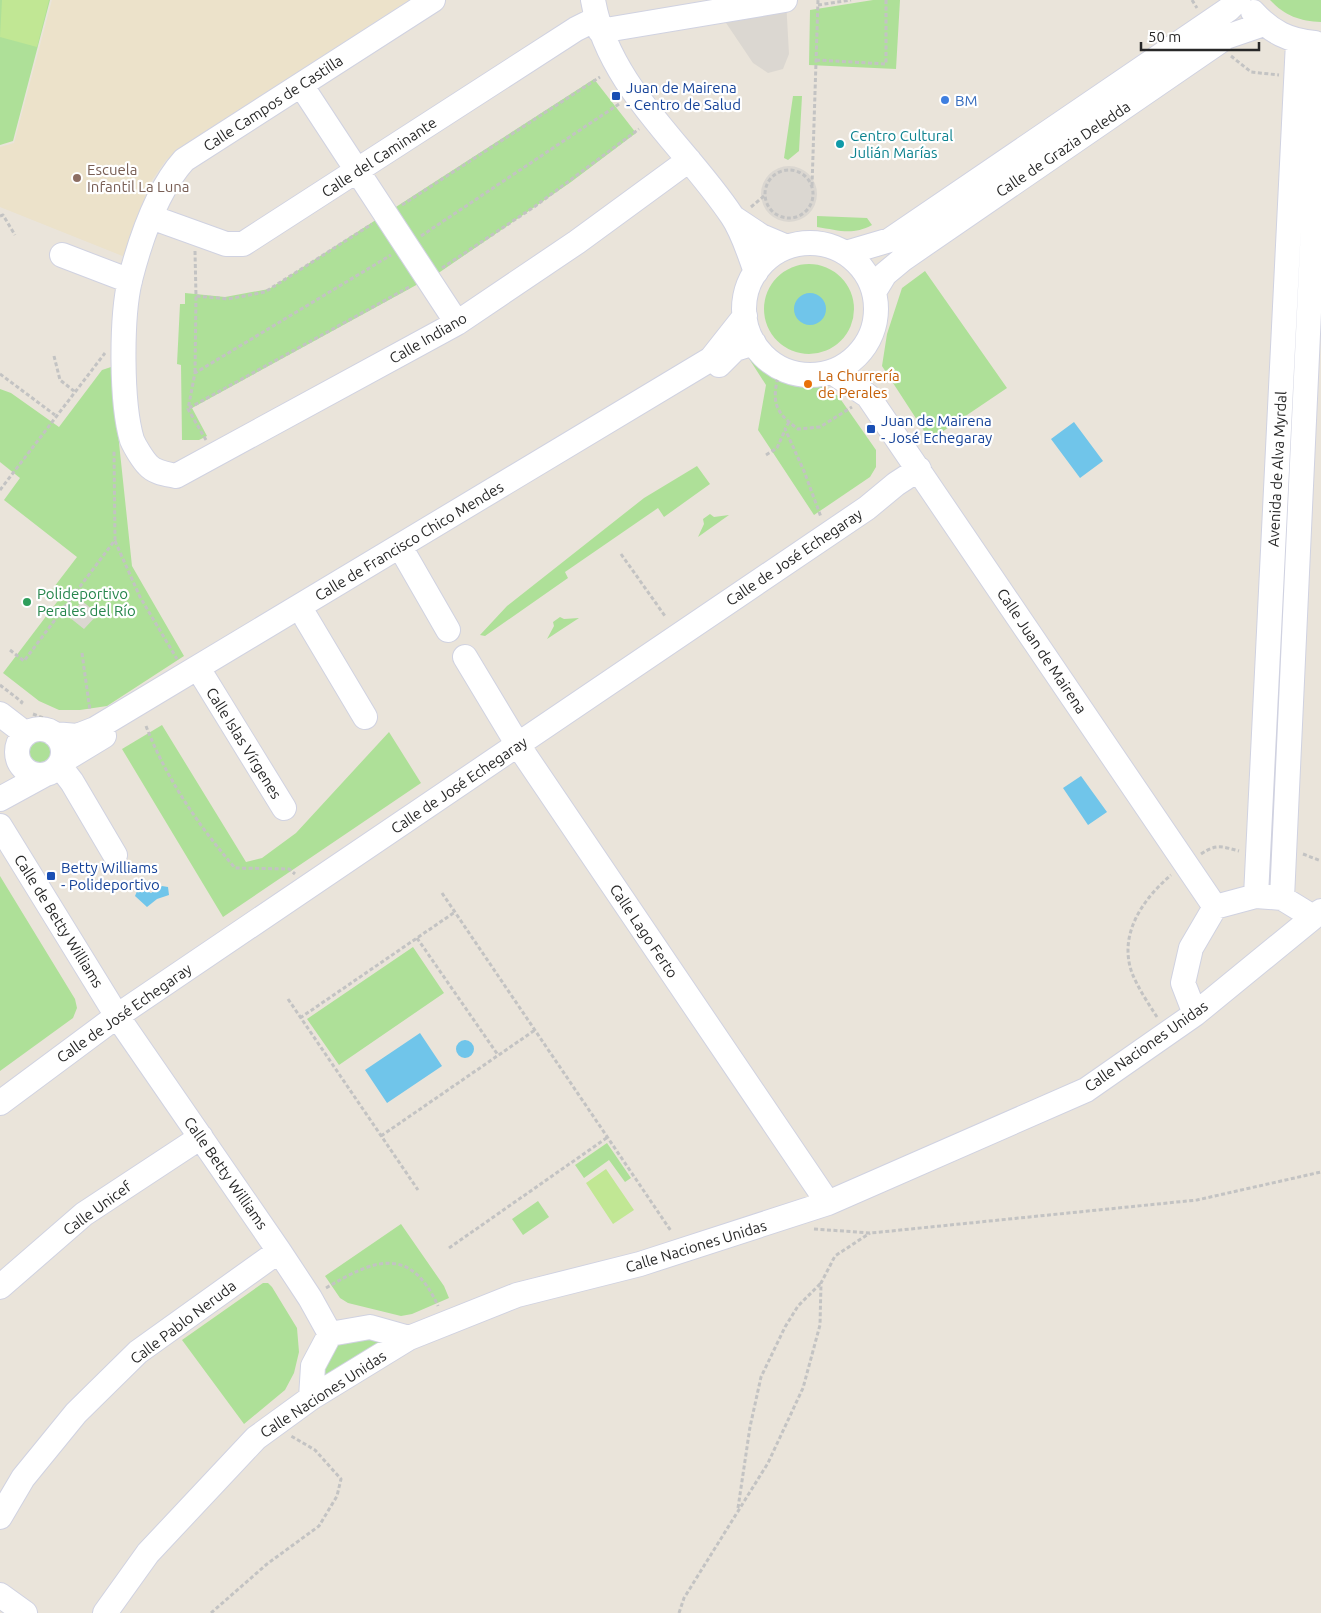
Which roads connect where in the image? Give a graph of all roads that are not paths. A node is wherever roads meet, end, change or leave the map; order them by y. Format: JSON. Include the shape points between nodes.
{"nodes":[{"id":1,"x":433,"y":0,"type":"edge"},
{"id":2,"x":785,"y":0,"type":"edge"},
{"id":3,"x":1238,"y":0,"type":"edge"},
{"id":4,"x":1246,"y":0,"type":"edge"},
{"id":5,"x":596,"y":16,"type":"edge"},
{"id":6,"x":1264,"y":24,"type":"junction"},
{"id":7,"x":1215,"y":32,"type":"junction"},
{"id":8,"x":1310,"y":42,"type":"edge"},
{"id":9,"x":1321,"y":52,"type":"edge"},
{"id":10,"x":301,"y":86,"type":"junction"},
{"id":11,"x":689,"y":160,"type":"junction"},
{"id":12,"x":357,"y":172,"type":"junction"},
{"id":13,"x":711,"y":188,"type":"junction"},
{"id":14,"x":746,"y":209,"type":"junction"},
{"id":15,"x":151,"y":217,"type":"junction"},
{"id":16,"x":790,"y":241,"type":"junction"},
{"id":17,"x":841,"y":246,"type":"junction"},
{"id":18,"x":62,"y":255,"type":"dead end"},
{"id":19,"x":756,"y":272,"type":"junction"},
{"id":20,"x":130,"y":281,"type":"junction"},
{"id":21,"x":874,"y":292,"type":"junction"},
{"id":22,"x":745,"y":316,"type":"junction"},
{"id":23,"x":457,"y":323,"type":"junction"},
{"id":24,"x":754,"y":343,"type":"junction"},
{"id":25,"x":724,"y":345,"type":"junction"},
{"id":26,"x":862,"y":350,"type":"junction"},
{"id":27,"x":832,"y":372,"type":"junction"},
{"id":28,"x":868,"y":396,"type":"junction"},
{"id":29,"x":149,"y":466,"type":"joint"},
{"id":30,"x":919,"y":470,"type":"junction"},
{"id":31,"x":406,"y":558,"type":"junction"},
{"id":32,"x":306,"y":618,"type":"junction"},
{"id":33,"x":448,"y":630,"type":"dead end"},
{"id":34,"x":465,"y":657,"type":"dead end"},
{"id":35,"x":204,"y":678,"type":"junction"},
{"id":36,"x":0,"y":714,"type":"edge"},
{"id":37,"x":365,"y":717,"type":"dead end"},
{"id":38,"x":54,"y":734,"type":"junction"},
{"id":39,"x":22,"y":743,"type":"junction"},
{"id":40,"x":518,"y":745,"type":"junction"},
{"id":41,"x":55,"y":767,"type":"junction"},
{"id":42,"x":0,"y":794,"type":"edge"},
{"id":43,"x":0,"y":799,"type":"edge"},
{"id":44,"x":284,"y":808,"type":"dead end"},
{"id":45,"x":0,"y":826,"type":"edge"},
{"id":46,"x":114,"y":855,"type":"dead end"},
{"id":47,"x":1256,"y":896,"type":"junction"},
{"id":48,"x":1282,"y":898,"type":"junction"},
{"id":49,"x":1215,"y":907,"type":"junction"},
{"id":50,"x":1317,"y":914,"type":"edge"},
{"id":51,"x":1195,"y":1014,"type":"junction"},
{"id":52,"x":117,"y":1016,"type":"junction"},
{"id":53,"x":0,"y":1102,"type":"edge"},
{"id":54,"x":201,"y":1137,"type":"junction"},
{"id":55,"x":828,"y":1203,"type":"junction"},
{"id":56,"x":279,"y":1251,"type":"junction"},
{"id":57,"x":0,"y":1287,"type":"edge"},
{"id":58,"x":330,"y":1334,"type":"junction"},
{"id":59,"x":409,"y":1338,"type":"junction"},
{"id":60,"x":312,"y":1398,"type":"junction"},
{"id":61,"x":0,"y":1517,"type":"edge"},
{"id":62,"x":0,"y":1595,"type":"edge"},
{"id":63,"x":25,"y":1613,"type":"edge"},
{"id":64,"x":105,"y":1613,"type":"edge"}],
"edges":[{"from":1,"to":10,"type":"street","name":"Calle Campos de Castilla"},
{"from":2,"to":5,"type":"street","name":"Calle del Caminante"},
{"from":3,"to":7,"type":"street","name":"Calle de Grazia Deledda"},
{"from":4,"to":6,"type":"street"},
{"from":5,"to":11,"type":"street","via":[[611,56],[630,87]]},
{"from":5,"to":12,"type":"street","name":"Calle del Caminante"},
{"from":6,"to":7,"type":"street","name":"Calle de Grazia Deledda"},
{"from":6,"to":8,"type":"street","via":[[1280,35]]},
{"from":7,"to":17,"type":"street","name":"Calle de Grazia Deledda","via":[[890,240]]},
{"from":7,"to":21,"type":"street","name":"Calle de Grazia Deledda","via":[[903,259],[885,274]]},
{"from":8,"to":47,"type":"street","name":"Avenida de Alva Myrdal","via":[[1297,74]]},
{"from":9,"to":48,"type":"street","name":"Avenida de Alva Myrdal"},
{"from":10,"to":12,"type":"street"},
{"from":10,"to":15,"type":"street","name":"Calle Campos de Castilla","via":[[184,160],[170,176]]},
{"from":11,"to":13,"type":"street"},
{"from":11,"to":23,"type":"street","name":"Calle Indiano","via":[[577,242]]},
{"from":12,"to":15,"type":"street","name":"Calle del Caminante","via":[[243,244],[226,244]]},
{"from":12,"to":23,"type":"street"},
{"from":13,"to":14,"type":"street"},
{"from":13,"to":25,"type":"street","via":[[735,249],[738,273],[737,294],[721,336]]},
{"from":14,"to":16,"type":"street","via":[[761,236]]},
{"from":14,"to":19,"type":"street","via":[[748,248]]},
{"from":15,"to":20,"type":"street","name":"Calle Campos de Castilla"},
{"from":16,"to":17,"type":"street"},
{"from":16,"to":19,"type":"street"},
{"from":17,"to":21,"type":"street","via":[[859,264]]},
{"from":18,"to":20,"type":"street"},
{"from":19,"to":22,"type":"street","via":[[747,288]]},
{"from":20,"to":29,"type":"street","name":"Calle Campos de Castilla","via":[[123,345],[125,393],[132,440]]},
{"from":21,"to":26,"type":"street","via":[[876,314],[872,334]]},
{"from":22,"to":24,"type":"street","via":[[748,333]]},
{"from":22,"to":25,"type":"street","name":"Calle de Francisco Chico Mendes"},
{"from":23,"to":29,"type":"street","name":"Calle Indiano","via":[[176,476]]},
{"from":24,"to":27,"type":"street","via":[[773,364],[791,373],[812,376]]},
{"from":24,"to":31,"type":"street","name":"Calle de Francisco Chico Mendes","via":[[735,349],[695,383]]},
{"from":25,"to":38,"type":"street","name":"Calle de Francisco Chico Mendes","via":[[711,360],[94,729],[77,736]]},
{"from":26,"to":27,"type":"street"},
{"from":26,"to":28,"type":"street","name":"Calle Juan de Mairena"},
{"from":27,"to":28,"type":"street","name":"Calle Juan de Mairena"},
{"from":28,"to":30,"type":"street","name":"Calle Juan de Mairena"},
{"from":30,"to":40,"type":"street","name":"Calle de José Echegaray"},
{"from":30,"to":49,"type":"street","name":"Calle Juan de Mairena"},
{"from":31,"to":32,"type":"street","name":"Calle de Francisco Chico Mendes"},
{"from":31,"to":33,"type":"street"},
{"from":32,"to":35,"type":"street","name":"Calle de Francisco Chico Mendes"},
{"from":32,"to":37,"type":"street"},
{"from":34,"to":40,"type":"street","name":"Calle Lago Ferto"},
{"from":35,"to":41,"type":"street","name":"Calle de Francisco Chico Mendes"},
{"from":35,"to":44,"type":"street","name":"Calle Islas Vírgenes"},
{"from":36,"to":39,"type":"street"},
{"from":38,"to":39,"type":"street","via":[[40,729]]},
{"from":38,"to":41,"type":"street","via":[[62,747]]},
{"from":39,"to":41,"type":"street","via":[[21,764],[26,769],[38,775]]},
{"from":39,"to":42,"type":"street","via":[[12,783]]},
{"from":40,"to":52,"type":"street","name":"Calle de José Echegaray"},
{"from":40,"to":55,"type":"street","name":"Calle Lago Ferto"},
{"from":41,"to":43,"type":"street","name":"Calle de Francisco Chico Mendes"},
{"from":41,"to":46,"type":"street","via":[[72,782]]},
{"from":45,"to":52,"type":"street","name":"Calle de Betty Williams"},
{"from":47,"to":48,"type":"street"},
{"from":47,"to":49,"type":"street"},
{"from":48,"to":50,"type":"street"},
{"from":49,"to":51,"type":"street","via":[[1191,948],[1183,983]]},
{"from":50,"to":51,"type":"street","name":"Calle Naciones Unidas"},
{"from":51,"to":55,"type":"street","name":"Calle Naciones Unidas","via":[[1086,1090]]},
{"from":52,"to":53,"type":"street","name":"Calle de José Echegaray"},
{"from":52,"to":54,"type":"street","name":"Calle Betty Williams"},
{"from":54,"to":56,"type":"street","name":"Calle Betty Williams"},
{"from":54,"to":57,"type":"street","name":"Calle Unicef","via":[[84,1214]]},
{"from":55,"to":59,"type":"street","name":"Calle Naciones Unidas","via":[[640,1264],[517,1295]]},
{"from":56,"to":58,"type":"street","name":"Calle Betty Williams"},
{"from":56,"to":61,"type":"street","name":"Calle Pablo Neruda","via":[[138,1352],[76,1413],[23,1478]]},
{"from":58,"to":59,"type":"street","via":[[370,1327]]},
{"from":58,"to":60,"type":"street","via":[[313,1366]]},
{"from":59,"to":60,"type":"street","name":"Calle Naciones Unidas"},
{"from":60,"to":64,"type":"street","name":"Calle Naciones Unidas","via":[[256,1438],[148,1553]]},
{"from":62,"to":63,"type":"street"}]}
